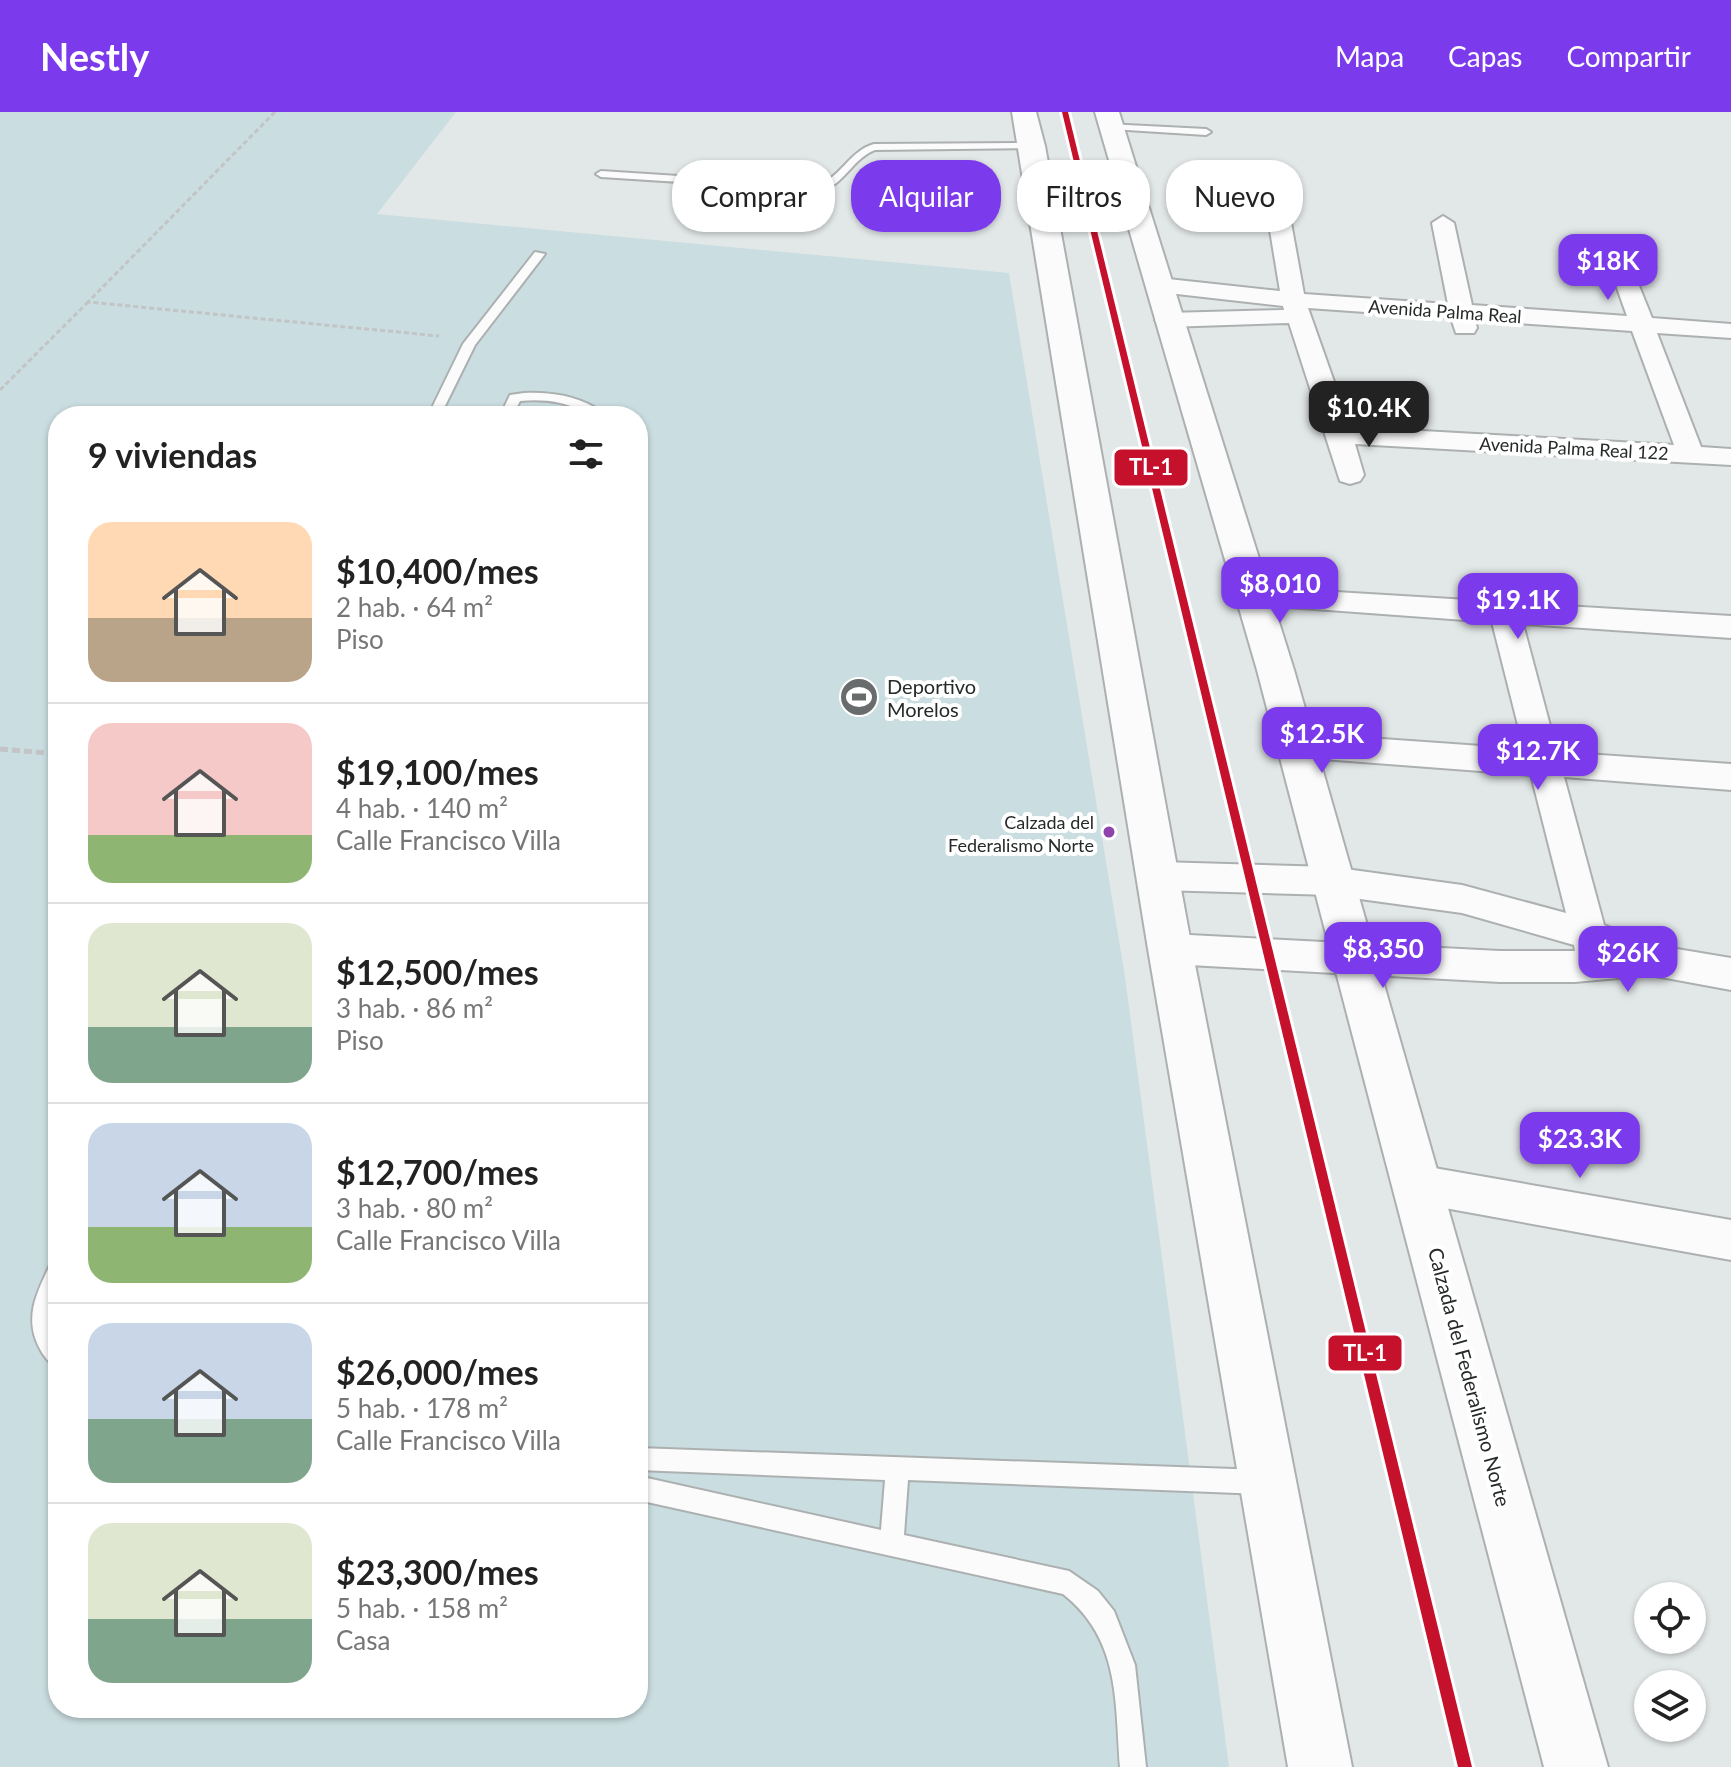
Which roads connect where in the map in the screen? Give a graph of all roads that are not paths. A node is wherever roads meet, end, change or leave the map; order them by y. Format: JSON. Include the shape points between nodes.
{"nodes":[{"id":1,"x":1109,"y":119,"type":"edge"},
{"id":2,"x":1028,"y":129,"type":"edge"},
{"id":3,"x":1206,"y":132,"type":"dead end"},
{"id":4,"x":601,"y":174,"type":"dead end"},
{"id":5,"x":1443,"y":223,"type":"dead end"},
{"id":6,"x":1282,"y":232,"type":"edge"},
{"id":7,"x":1613,"y":246,"type":"dead end"},
{"id":8,"x":539,"y":254,"type":"dead end"},
{"id":9,"x":1163,"y":303,"type":"junction"},
{"id":10,"x":1295,"y":308,"type":"junction"},
{"id":11,"x":1463,"y":320,"type":"junction"},
{"id":12,"x":1731,"y":331,"type":"edge"},
{"id":13,"x":1645,"y":334,"type":"junction"},
{"id":14,"x":1731,"y":348,"type":"edge"},
{"id":15,"x":439,"y":406,"type":"edge"},
{"id":16,"x":511,"y":406,"type":"edge"},
{"id":17,"x":584,"y":406,"type":"edge"},
{"id":18,"x":1339,"y":435,"type":"junction"},
{"id":19,"x":1690,"y":454,"type":"junction"},
{"id":20,"x":1731,"y":457,"type":"edge"},
{"id":21,"x":1350,"y":475,"type":"dead end"},
{"id":22,"x":1255,"y":597,"type":"junction"},
{"id":23,"x":1505,"y":613,"type":"junction"},
{"id":24,"x":1731,"y":627,"type":"edge"},
{"id":25,"x":1297,"y":745,"type":"junction"},
{"id":26,"x":1545,"y":764,"type":"junction"},
{"id":27,"x":1731,"y":777,"type":"edge"},
{"id":28,"x":1159,"y":876,"type":"junction"},
{"id":29,"x":1331,"y":881,"type":"junction"},
{"id":30,"x":1170,"y":949,"type":"junction"},
{"id":31,"x":1594,"y":951,"type":"junction"},
{"id":32,"x":1352,"y":957,"type":"junction"},
{"id":33,"x":1731,"y":974,"type":"edge"},
{"id":34,"x":1417,"y":1184,"type":"junction"},
{"id":35,"x":1731,"y":1240,"type":"edge"},
{"id":36,"x":48,"y":1290,"type":"edge"},
{"id":37,"x":48,"y":1341,"type":"edge"},
{"id":38,"x":648,"y":1459,"type":"edge"},
{"id":39,"x":898,"y":1468,"type":"junction"},
{"id":40,"x":1269,"y":1482,"type":"junction"},
{"id":41,"x":648,"y":1490,"type":"edge"},
{"id":42,"x":891,"y":1545,"type":"junction"},
{"id":43,"x":1133,"y":1767,"type":"edge"},
{"id":44,"x":1320,"y":1767,"type":"edge"},
{"id":45,"x":1576,"y":1767,"type":"edge"}],
"edges":[{"from":1,"to":3,"type":"lane"},
{"from":1,"to":9,"type":"main road","name":"Calzada del Federalismo Norte"},
{"from":2,"to":4,"type":"lane","via":[[859,151],[835,183],[821,188]]},
{"from":2,"to":28,"type":"main road"},
{"from":5,"to":11,"type":"street"},
{"from":6,"to":10,"type":"street"},
{"from":7,"to":13,"type":"street","name":"Avenida Palma Real 122"},
{"from":8,"to":15,"type":"lane","via":[[472,339]]},
{"from":9,"to":10,"type":"street","name":"Avenida Palma Real"},
{"from":9,"to":10,"type":"street","name":"Avenida Palma Real"},
{"from":9,"to":22,"type":"main road","name":"Calzada del Federalismo Norte"},
{"from":10,"to":11,"type":"street","name":"Avenida Palma Real"},
{"from":10,"to":18,"type":"street"},
{"from":11,"to":13,"type":"street","name":"Avenida Palma Real"},
{"from":12,"to":13,"type":"street","name":"Avenida Palma Real"},
{"from":13,"to":14,"type":"street","name":"Avenida Palma Real"},
{"from":13,"to":19,"type":"street","name":"Avenida Palma Real 122"},
{"from":16,"to":17,"type":"lane","via":[[515,398],[532,395]]},
{"from":18,"to":19,"type":"street","name":"Avenida Palma Real 122"},
{"from":18,"to":21,"type":"street"},
{"from":19,"to":20,"type":"street"},
{"from":22,"to":23,"type":"street"},
{"from":22,"to":25,"type":"main road","name":"Calzada del Federalismo Norte"},
{"from":23,"to":24,"type":"street"},
{"from":23,"to":26,"type":"street"},
{"from":25,"to":26,"type":"street"},
{"from":25,"to":29,"type":"main road","name":"Calzada del Federalismo Norte"},
{"from":26,"to":27,"type":"street"},
{"from":26,"to":31,"type":"street"},
{"from":28,"to":29,"type":"street"},
{"from":28,"to":30,"type":"main road"},
{"from":29,"to":31,"type":"street","via":[[1462,899]]},
{"from":29,"to":32,"type":"main road","name":"Calzada del Federalismo Norte"},
{"from":30,"to":32,"type":"street"},
{"from":30,"to":40,"type":"main road"},
{"from":31,"to":32,"type":"street","via":[[1465,967]]},
{"from":31,"to":33,"type":"street"},
{"from":32,"to":34,"type":"main road","name":"Calzada del Federalismo Norte"},
{"from":34,"to":35,"type":"street"},
{"from":34,"to":45,"type":"main road","name":"Calzada del Federalismo Norte"},
{"from":36,"to":37,"type":"lane","via":[[41,1314]]},
{"from":38,"to":39,"type":"lane"},
{"from":39,"to":40,"type":"lane"},
{"from":39,"to":42,"type":"lane"},
{"from":40,"to":44,"type":"main road"},
{"from":41,"to":42,"type":"lane"},
{"from":42,"to":43,"type":"lane","via":[[1051,1577],[1086,1593],[1116,1636]]}]}
